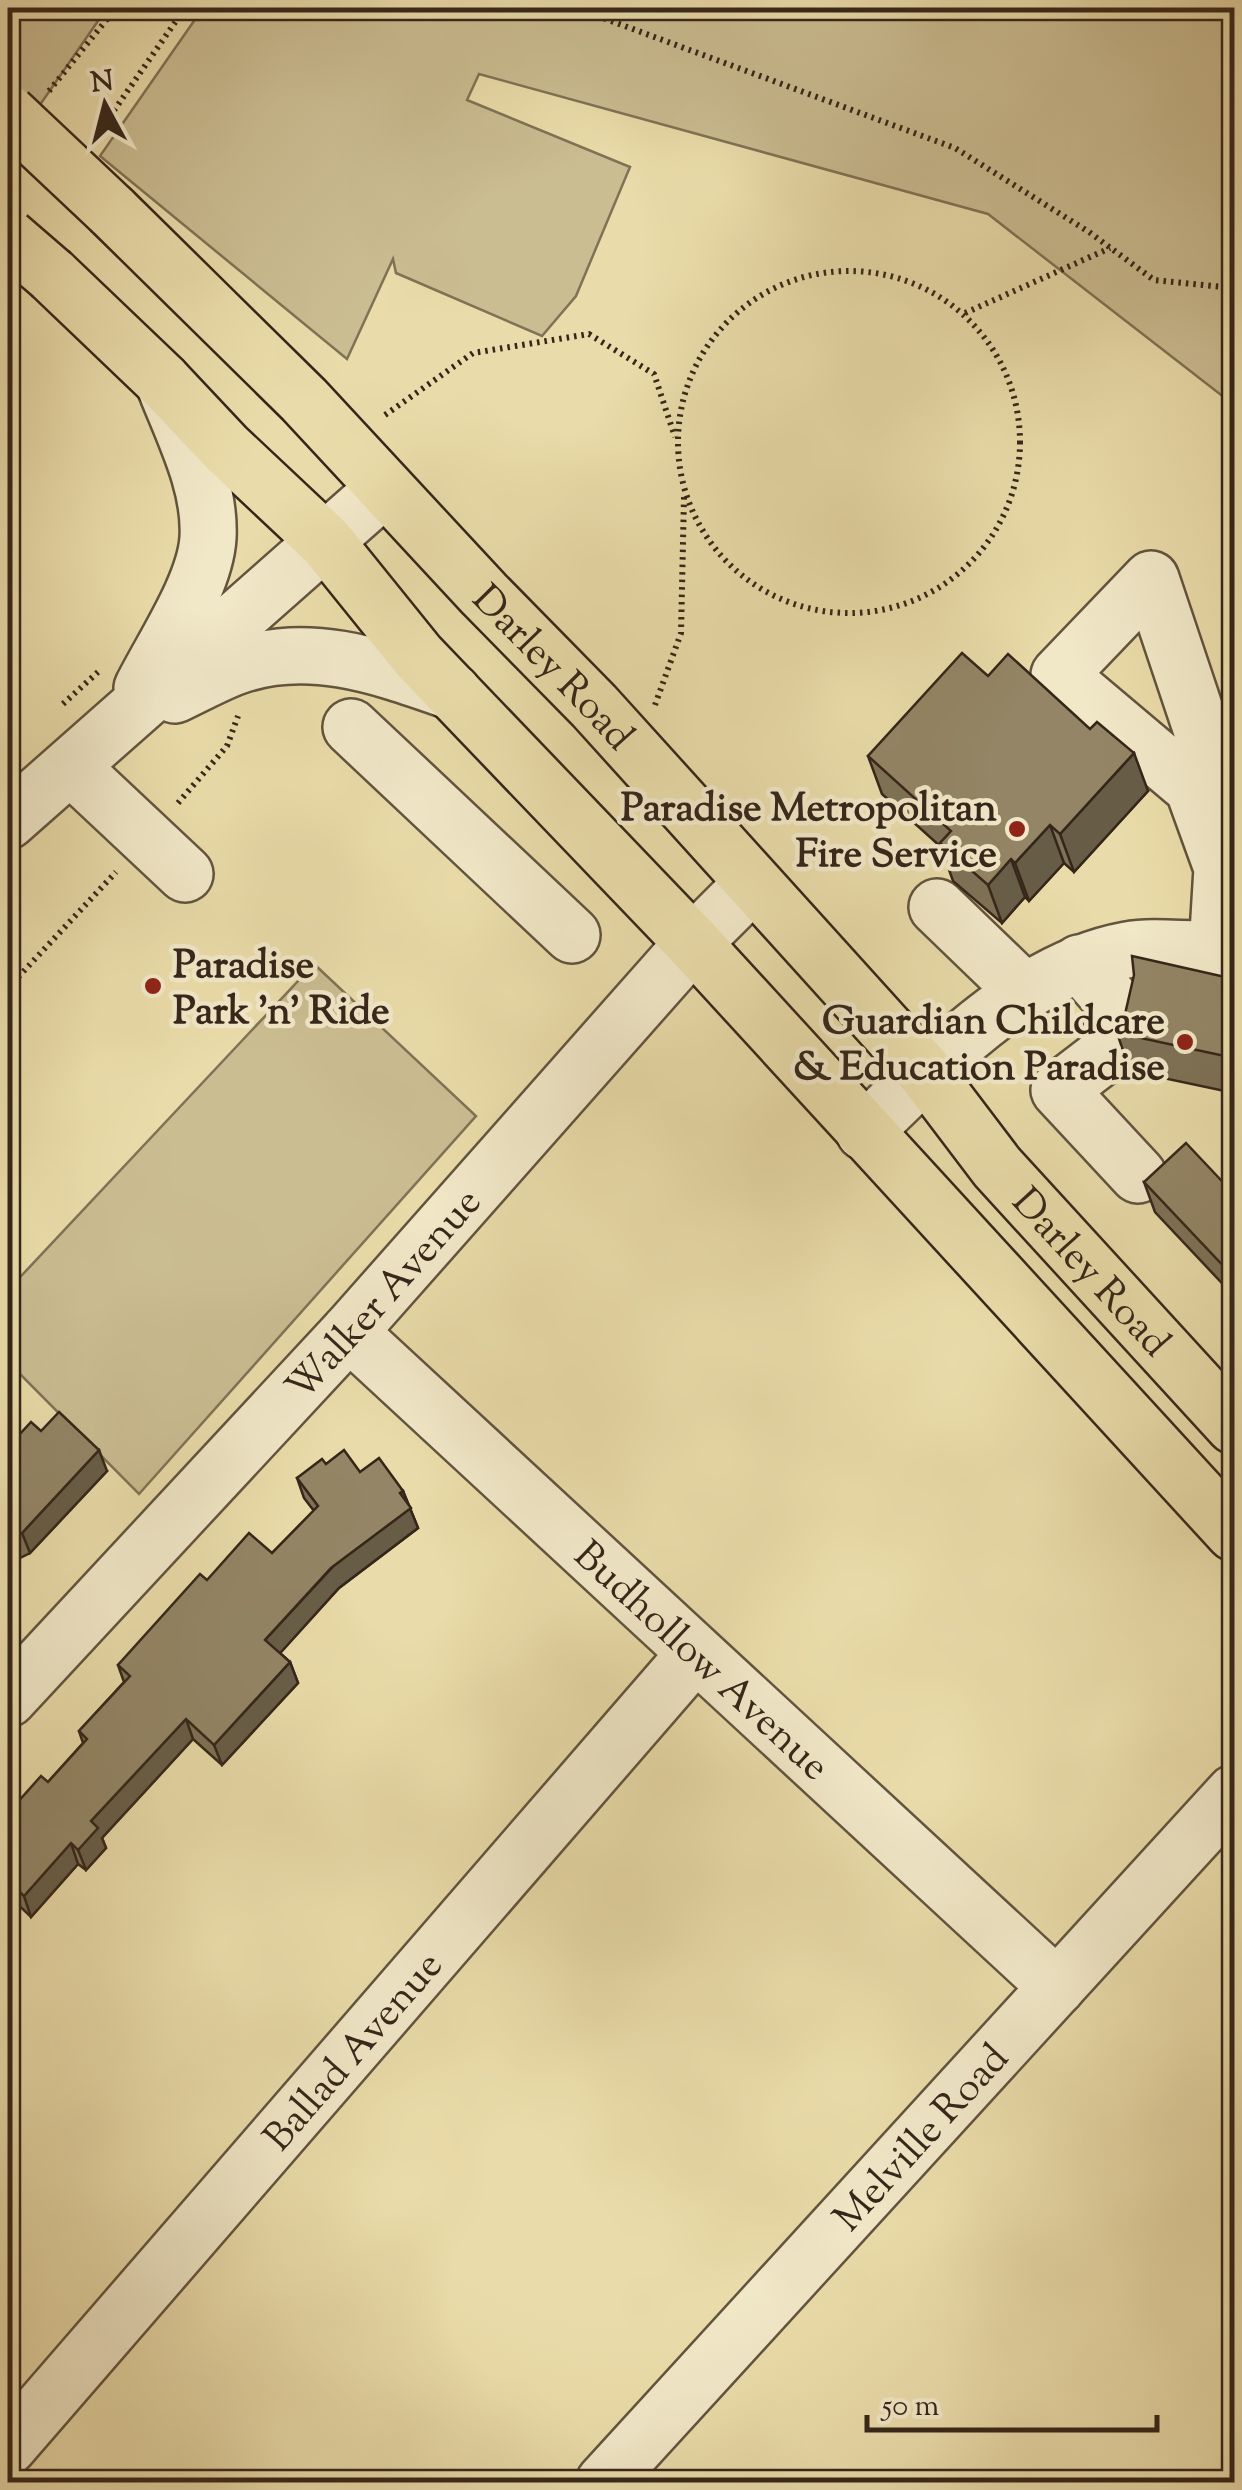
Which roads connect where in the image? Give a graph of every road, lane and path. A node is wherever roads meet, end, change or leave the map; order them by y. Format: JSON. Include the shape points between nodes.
{"nodes":[{"id":1,"x":116,"y":8,"type":"edge"},
{"id":2,"x":207,"y":8,"type":"edge"},
{"id":3,"x":576,"y":8,"type":"edge"},
{"id":4,"x":181,"y":13,"type":"dead end"},
{"id":5,"x":57,"y":82,"type":"dead end"},
{"id":6,"x":8,"y":114,"type":"edge"},
{"id":7,"x":8,"y":237,"type":"edge"},
{"id":8,"x":1110,"y":248,"type":"junction"},
{"id":9,"x":1234,"y":288,"type":"edge"},
{"id":10,"x":965,"y":314,"type":"junction"},
{"id":11,"x":163,"y":382,"type":"junction"},
{"id":12,"x":384,"y":415,"type":"dead end"},
{"id":13,"x":676,"y":440,"type":"junction"},
{"id":14,"x":385,"y":488,"type":"junction"},
{"id":15,"x":684,"y":496,"type":"junction"},
{"id":16,"x":326,"y":542,"type":"junction"},
{"id":17,"x":101,"y":670,"type":"dead end"},
{"id":18,"x":453,"y":692,"type":"junction"},
{"id":19,"x":61,"y":707,"type":"dead end"},
{"id":20,"x":653,"y":713,"type":"dead end"},
{"id":21,"x":127,"y":718,"type":"junction"},
{"id":22,"x":350,"y":727,"type":"dead end"},
{"id":23,"x":71,"y":767,"type":"junction"},
{"id":24,"x":8,"y":818,"type":"edge"},
{"id":25,"x":1222,"y":868,"type":"junction"},
{"id":26,"x":185,"y":874,"type":"dead end"},
{"id":27,"x":752,"y":884,"type":"junction"},
{"id":28,"x":937,"y":908,"type":"dead end"},
{"id":29,"x":572,"y":935,"type":"dead end"},
{"id":30,"x":693,"y":942,"type":"junction"},
{"id":31,"x":1226,"y":948,"type":"edge"},
{"id":32,"x":1079,"y":964,"type":"junction"},
{"id":33,"x":1024,"y":991,"type":"junction"},
{"id":34,"x":925,"y":1072,"type":"junction"},
{"id":35,"x":864,"y":1132,"type":"junction"},
{"id":36,"x":1138,"y":1175,"type":"dead end"},
{"id":37,"x":349,"y":1332,"type":"junction"},
{"id":38,"x":1234,"y":1426,"type":"edge"},
{"id":39,"x":1234,"y":1533,"type":"edge"},
{"id":40,"x":695,"y":1654,"type":"junction"},
{"id":41,"x":8,"y":1699,"type":"edge"},
{"id":42,"x":1234,"y":1793,"type":"edge"},
{"id":43,"x":1057,"y":1987,"type":"junction"},
{"id":44,"x":8,"y":2447,"type":"edge"},
{"id":45,"x":604,"y":2482,"type":"edge"}],
"edges":[{"from":1,"to":5,"type":"path"},
{"from":2,"to":4,"type":"path"},
{"from":3,"to":8,"type":"path","via":[[955,148]]},
{"from":6,"to":14,"type":"main road","name":"Darley Road","bridge":true,"via":[[304,400]]},
{"from":7,"to":11,"type":"main road","name":"Darley Road","bridge":true},
{"from":8,"to":9,"type":"path","via":[[1154,280]]},
{"from":8,"to":10,"type":"path"},
{"from":10,"to":13,"type":"path","via":[[916,282],[860,270],[804,276],[753,298],[712,336],[685,385]]},
{"from":10,"to":15,"type":"path","via":[[1000,359],[1020,414],[1020,471],[1000,526],[964,570],[914,601],[858,614],[800,608],[750,584],[710,545]]},
{"from":11,"to":16,"type":"main road","name":"Darley Road"},
{"from":11,"to":21,"type":"street","via":[[202,484],[208,542]]},
{"from":12,"to":13,"type":"path","via":[[473,353],[589,334],[654,374]]},
{"from":13,"to":15,"type":"path"},
{"from":14,"to":16,"type":"street"},
{"from":14,"to":27,"type":"main road","name":"Darley Road","via":[[594,706]]},
{"from":15,"to":20,"type":"path","via":[[681,632]]},
{"from":16,"to":18,"type":"main road","name":"Darley Road"},
{"from":16,"to":21,"type":"street"},
{"from":17,"to":19,"type":"path"},
{"from":18,"to":21,"type":"street","via":[[358,662],[298,656],[234,667]]},
{"from":18,"to":30,"type":"main road","name":"Darley Road"},
{"from":21,"to":23,"type":"street"},
{"from":22,"to":29,"type":"street"},
{"from":23,"to":24,"type":"street"},
{"from":23,"to":26,"type":"street"},
{"from":25,"to":25,"type":"street","via":[[1192,788],[1058,674],[1151,579],[1215,770],[1229,829]]},
{"from":25,"to":31,"type":"street"},
{"from":27,"to":30,"type":"street","name":"Walker Avenue"},
{"from":27,"to":34,"type":"main road","name":"Darley Road"},
{"from":28,"to":33,"type":"street"},
{"from":30,"to":35,"type":"main road","name":"Darley Road"},
{"from":30,"to":37,"type":"street","name":"Walker Avenue"},
{"from":31,"to":32,"type":"street","via":[[1129,950]]},
{"from":32,"to":33,"type":"street"},
{"from":32,"to":36,"type":"street","via":[[1118,1006],[1106,1054],[1059,1090]]},
{"from":33,"to":34,"type":"street"},
{"from":34,"to":35,"type":"street"},
{"from":34,"to":38,"type":"main road","name":"Darley Road","via":[[997,1166]]},
{"from":35,"to":39,"type":"main road","name":"Darley Road"},
{"from":37,"to":40,"type":"street","name":"Budhollow Avenue"},
{"from":37,"to":41,"type":"street","name":"Walker Avenue"},
{"from":40,"to":43,"type":"street","name":"Budhollow Avenue"},
{"from":40,"to":44,"type":"street","name":"Ballad Avenue"},
{"from":42,"to":43,"type":"street","name":"Melville Road"},
{"from":43,"to":45,"type":"street","name":"Melville Road"}]}
